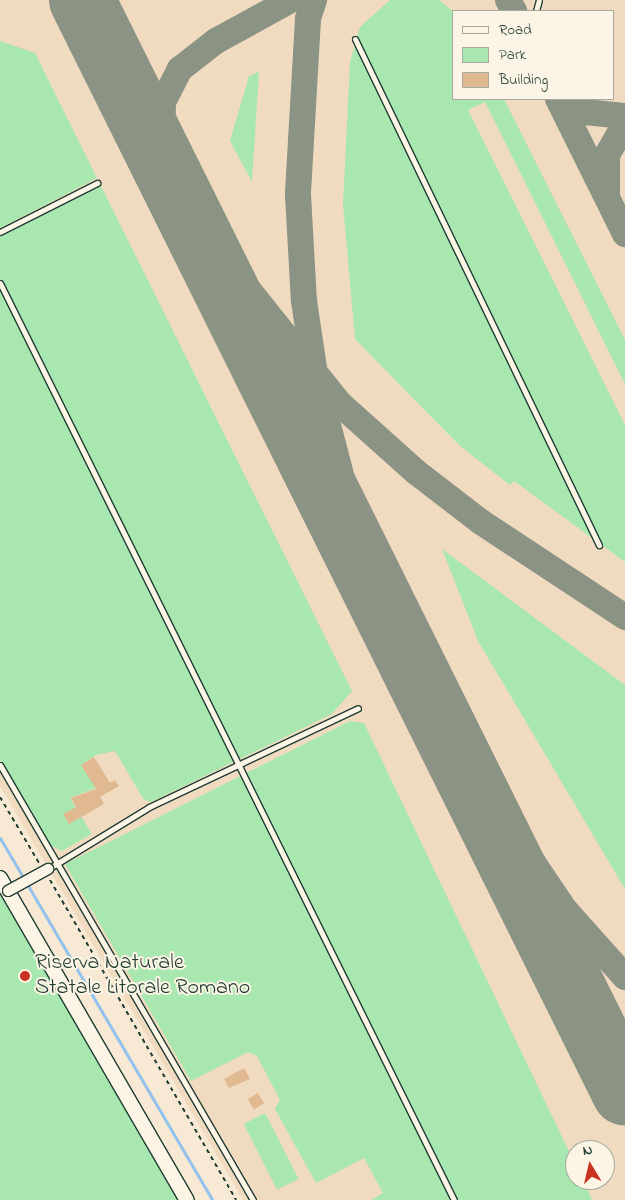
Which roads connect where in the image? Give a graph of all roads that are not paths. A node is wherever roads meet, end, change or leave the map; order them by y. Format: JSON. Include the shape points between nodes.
{"nodes":[{"id":1,"x":355,"y":39,"type":"dead end"},
{"id":2,"x":98,"y":183,"type":"dead end"},
{"id":3,"x":0,"y":232,"type":"edge"},
{"id":4,"x":0,"y":283,"type":"edge"},
{"id":5,"x":599,"y":545,"type":"dead end"},
{"id":6,"x":358,"y":708,"type":"dead end"},
{"id":7,"x":0,"y":765,"type":"edge"},
{"id":8,"x":56,"y":861,"type":"junction"},
{"id":9,"x":46,"y":872,"type":"joint"},
{"id":10,"x":0,"y":878,"type":"edge"},
{"id":11,"x":8,"y":891,"type":"junction"},
{"id":12,"x":186,"y":1200,"type":"edge"},
{"id":13,"x":253,"y":1200,"type":"edge"},
{"id":14,"x":454,"y":1200,"type":"edge"}],
"edges":[{"from":1,"to":5,"type":"lane"},
{"from":2,"to":3,"type":"lane"},
{"from":4,"to":14,"type":"lane"},
{"from":6,"to":8,"type":"lane","via":[[149,807]]},
{"from":7,"to":8,"type":"lane"},
{"from":8,"to":9,"type":"lane"},
{"from":8,"to":13,"type":"lane"},
{"from":9,"to":11,"type":"street","bridge":true},
{"from":10,"to":11,"type":"street"},
{"from":11,"to":12,"type":"street"}]}
